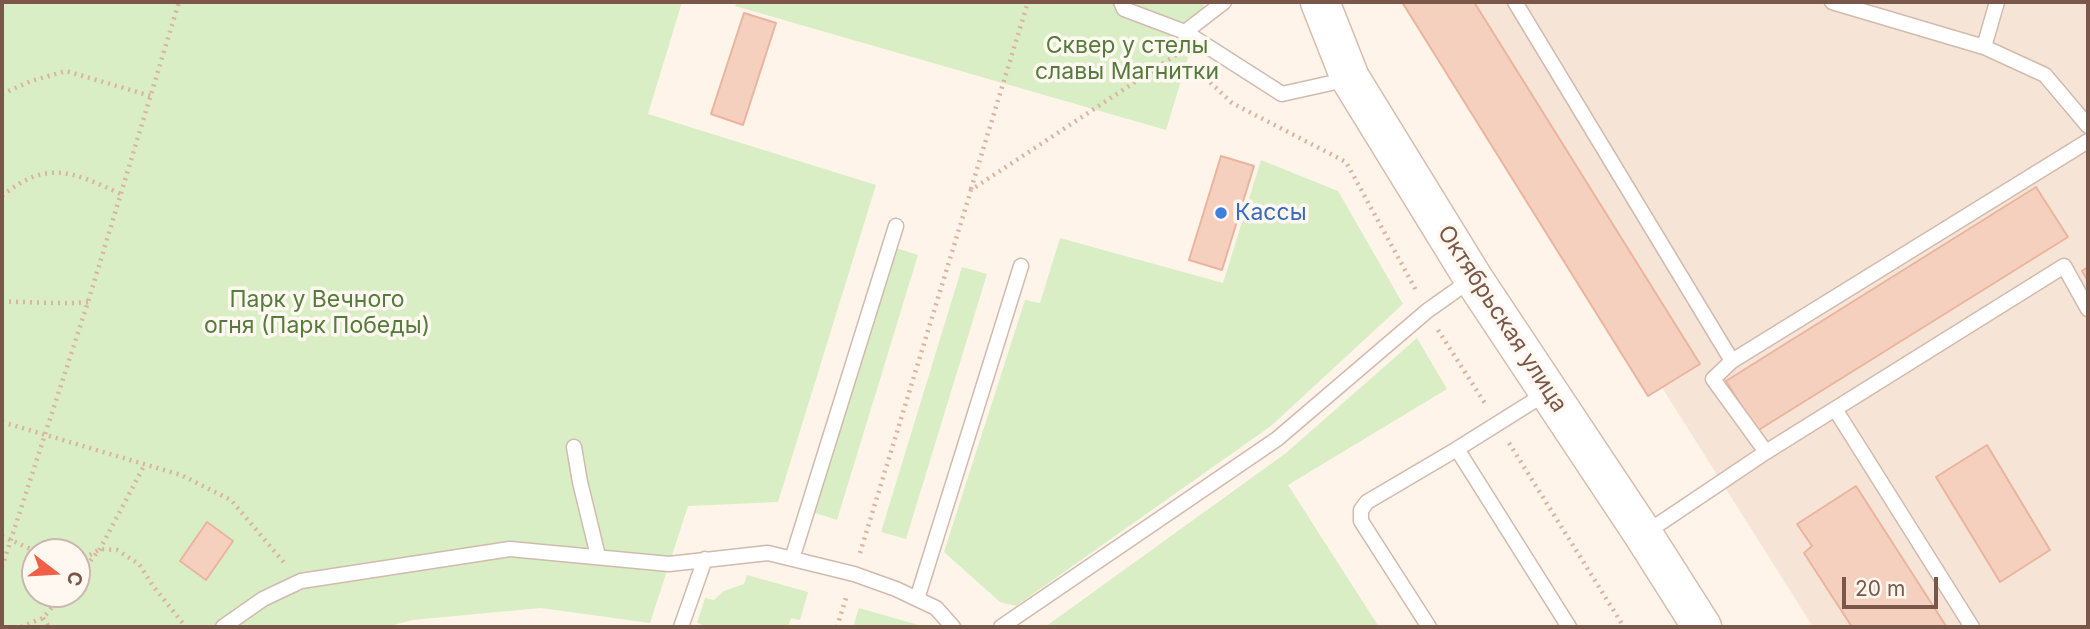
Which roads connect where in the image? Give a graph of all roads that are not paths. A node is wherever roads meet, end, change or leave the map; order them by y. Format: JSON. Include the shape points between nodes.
{"nodes":[{"id":1,"x":1121,"y":2,"type":"edge"},
{"id":2,"x":1224,"y":2,"type":"edge"},
{"id":3,"x":1320,"y":2,"type":"edge"},
{"id":4,"x":1515,"y":2,"type":"edge"},
{"id":5,"x":1832,"y":2,"type":"edge"},
{"id":6,"x":1997,"y":2,"type":"edge"},
{"id":7,"x":1185,"y":32,"type":"junction"},
{"id":8,"x":1984,"y":47,"type":"junction"},
{"id":9,"x":1350,"y":78,"type":"junction"},
{"id":10,"x":2088,"y":126,"type":"edge"},
{"id":11,"x":2088,"y":141,"type":"edge"},
{"id":12,"x":896,"y":226,"type":"dead end"},
{"id":13,"x":1021,"y":266,"type":"dead end"},
{"id":14,"x":1473,"y":278,"type":"junction"},
{"id":15,"x":2088,"y":310,"type":"edge"},
{"id":16,"x":1732,"y":361,"type":"junction"},
{"id":17,"x":1548,"y":391,"type":"junction"},
{"id":18,"x":1835,"y":409,"type":"junction"},
{"id":19,"x":575,"y":447,"type":"dead end"},
{"id":20,"x":1457,"y":449,"type":"junction"},
{"id":21,"x":1766,"y":452,"type":"junction"},
{"id":22,"x":1643,"y":534,"type":"junction"},
{"id":23,"x":598,"y":556,"type":"junction"},
{"id":24,"x":705,"y":559,"type":"junction"},
{"id":25,"x":792,"y":559,"type":"junction"},
{"id":26,"x":917,"y":599,"type":"junction"},
{"id":27,"x":223,"y":627,"type":"edge"},
{"id":28,"x":681,"y":627,"type":"edge"},
{"id":29,"x":953,"y":627,"type":"edge"},
{"id":30,"x":1002,"y":627,"type":"edge"},
{"id":31,"x":1429,"y":627,"type":"edge"},
{"id":32,"x":1569,"y":627,"type":"edge"},
{"id":33,"x":1702,"y":627,"type":"edge"},
{"id":34,"x":1972,"y":627,"type":"edge"}],
"edges":[{"from":1,"to":7,"type":"lane","via":[[1124,9]]},
{"from":2,"to":7,"type":"lane"},
{"from":3,"to":9,"type":"main road","name":"Октябрьская улица"},
{"from":4,"to":16,"type":"lane"},
{"from":5,"to":8,"type":"lane"},
{"from":6,"to":8,"type":"lane"},
{"from":7,"to":9,"type":"lane","via":[[1282,94]]},
{"from":8,"to":10,"type":"lane","via":[[2045,75]]},
{"from":9,"to":14,"type":"main road","name":"Октябрьская улица"},
{"from":11,"to":16,"type":"lane"},
{"from":12,"to":25,"type":"lane"},
{"from":13,"to":26,"type":"lane"},
{"from":14,"to":17,"type":"main road","name":"Октябрьская улица"},
{"from":14,"to":30,"type":"lane","via":[[1427,311],[1277,439]]},
{"from":15,"to":18,"type":"lane","via":[[2064,266]]},
{"from":16,"to":21,"type":"lane","via":[[1713,379]]},
{"from":17,"to":20,"type":"lane"},
{"from":17,"to":22,"type":"main road","name":"Октябрьская улица"},
{"from":18,"to":21,"type":"lane"},
{"from":18,"to":34,"type":"lane"},
{"from":19,"to":23,"type":"lane"},
{"from":20,"to":31,"type":"lane","via":[[1367,502],[1361,510],[1361,521]]},
{"from":20,"to":32,"type":"lane"},
{"from":21,"to":22,"type":"lane"},
{"from":22,"to":33,"type":"main road","name":"Октябрьская улица"},
{"from":23,"to":24,"type":"lane","via":[[669,564]]},
{"from":23,"to":27,"type":"lane","via":[[510,549],[300,582],[263,599]]},
{"from":24,"to":25,"type":"lane","via":[[768,553]]},
{"from":24,"to":28,"type":"lane"},
{"from":25,"to":26,"type":"lane","via":[[854,574]]},
{"from":26,"to":29,"type":"lane","via":[[936,608]]}]}
